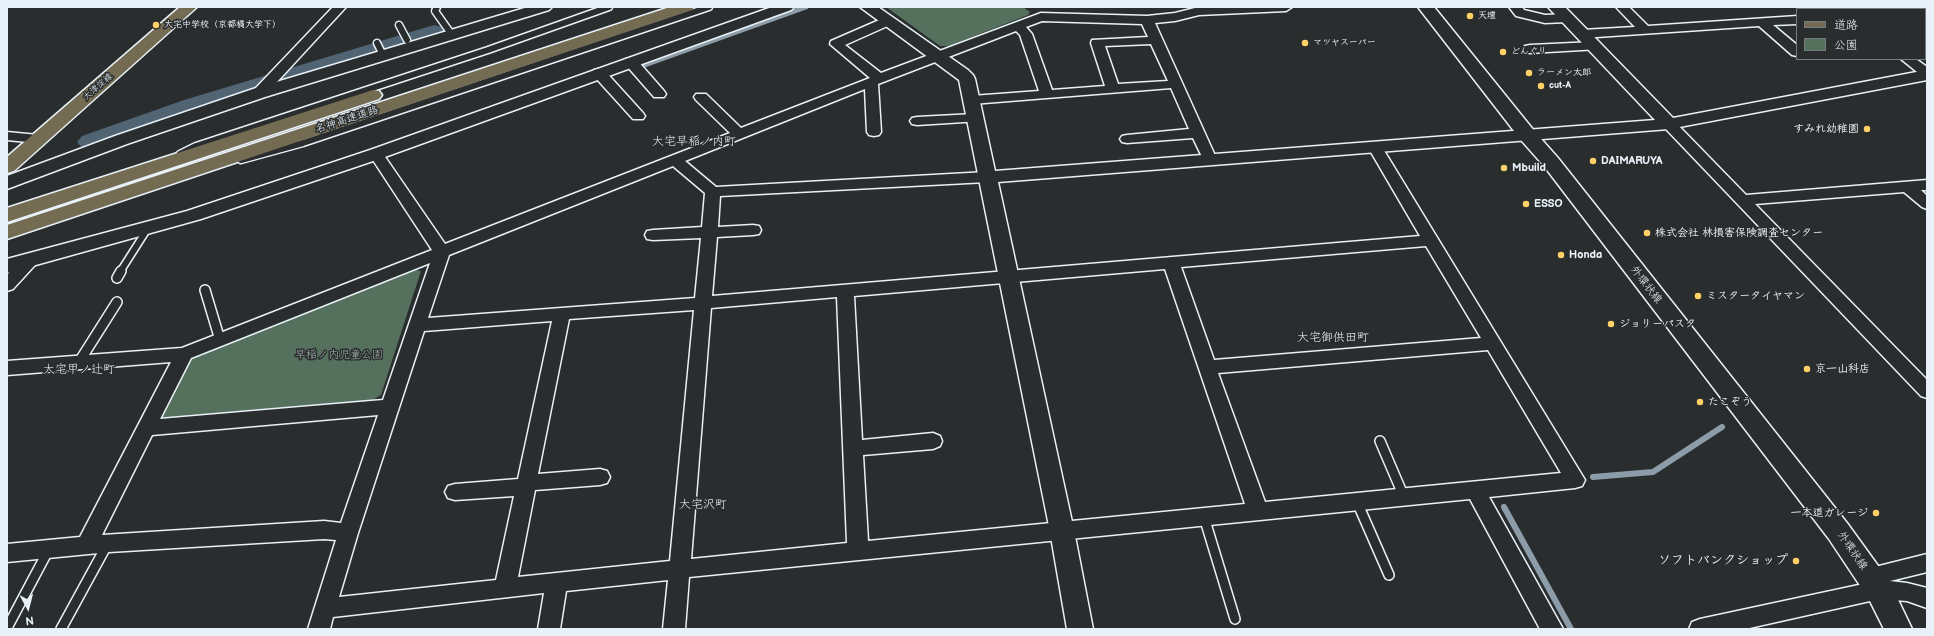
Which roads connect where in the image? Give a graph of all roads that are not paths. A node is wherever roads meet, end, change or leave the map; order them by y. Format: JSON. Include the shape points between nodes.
{"nodes":[{"id":1,"x":189,"y":7,"type":"edge"},
{"id":2,"x":340,"y":7,"type":"edge"},
{"id":3,"x":437,"y":7,"type":"edge"},
{"id":4,"x":544,"y":7,"type":"edge"},
{"id":5,"x":609,"y":7,"type":"edge"},
{"id":6,"x":644,"y":7,"type":"edge"},
{"id":7,"x":686,"y":7,"type":"edge"},
{"id":8,"x":709,"y":7,"type":"edge"},
{"id":9,"x":786,"y":7,"type":"edge"},
{"id":10,"x":868,"y":7,"type":"edge"},
{"id":11,"x":1027,"y":7,"type":"edge"},
{"id":12,"x":1286,"y":7,"type":"edge"},
{"id":13,"x":1426,"y":7,"type":"edge"},
{"id":14,"x":1515,"y":7,"type":"edge"},
{"id":15,"x":1622,"y":7,"type":"edge"},
{"id":16,"x":1199,"y":9,"type":"edge"},
{"id":17,"x":1561,"y":12,"type":"edge"},
{"id":18,"x":1041,"y":17,"type":"junction"},
{"id":19,"x":1089,"y":18,"type":"junction"},
{"id":20,"x":1148,"y":20,"type":"junction"},
{"id":21,"x":1796,"y":20,"type":"edge"},
{"id":22,"x":888,"y":21,"type":"junction"},
{"id":23,"x":1762,"y":22,"type":"junction"},
{"id":24,"x":399,"y":25,"type":"dead end"},
{"id":25,"x":1019,"y":26,"type":"junction"},
{"id":26,"x":1645,"y":30,"type":"junction"},
{"id":27,"x":452,"y":34,"type":"junction"},
{"id":28,"x":1582,"y":34,"type":"junction"},
{"id":29,"x":1157,"y":40,"type":"junction"},
{"id":30,"x":409,"y":43,"type":"junction"},
{"id":31,"x":1097,"y":43,"type":"junction"},
{"id":32,"x":1594,"y":46,"type":"junction"},
{"id":33,"x":1530,"y":49,"type":"dead end"},
{"id":34,"x":1796,"y":51,"type":"edge"},
{"id":35,"x":937,"y":56,"type":"junction"},
{"id":36,"x":1909,"y":60,"type":"edge"},
{"id":37,"x":631,"y":62,"type":"junction"},
{"id":38,"x":599,"y":73,"type":"junction"},
{"id":39,"x":1927,"y":74,"type":"edge"},
{"id":40,"x":876,"y":81,"type":"junction"},
{"id":41,"x":1176,"y":84,"type":"junction"},
{"id":42,"x":1113,"y":89,"type":"junction"},
{"id":43,"x":259,"y":93,"type":"junction"},
{"id":44,"x":659,"y":94,"type":"dead end"},
{"id":45,"x":1046,"y":94,"type":"junction"},
{"id":46,"x":701,"y":97,"type":"dead end"},
{"id":47,"x":973,"y":109,"type":"junction"},
{"id":48,"x":638,"y":116,"type":"dead end"},
{"id":49,"x":917,"y":121,"type":"dead end"},
{"id":50,"x":1669,"y":124,"type":"junction"},
{"id":51,"x":874,"y":132,"type":"dead end"},
{"id":52,"x":1198,"y":133,"type":"junction"},
{"id":53,"x":739,"y":134,"type":"junction"},
{"id":54,"x":7,"y":136,"type":"edge"},
{"id":55,"x":1528,"y":136,"type":"junction"},
{"id":56,"x":38,"y":139,"type":"junction"},
{"id":57,"x":1127,"y":139,"type":"dead end"},
{"id":58,"x":1375,"y":147,"type":"junction"},
{"id":59,"x":376,"y":154,"type":"junction"},
{"id":60,"x":675,"y":160,"type":"junction"},
{"id":61,"x":1210,"y":160,"type":"junction"},
{"id":62,"x":212,"y":166,"type":"junction"},
{"id":63,"x":7,"y":167,"type":"edge"},
{"id":64,"x":154,"y":167,"type":"junction"},
{"id":65,"x":987,"y":176,"type":"junction"},
{"id":66,"x":7,"y":183,"type":"edge"},
{"id":67,"x":1927,"y":185,"type":"edge"},
{"id":68,"x":1907,"y":186,"type":"junction"},
{"id":69,"x":713,"y":192,"type":"junction"},
{"id":70,"x":1744,"y":200,"type":"junction"},
{"id":71,"x":1927,"y":204,"type":"edge"},
{"id":72,"x":7,"y":215,"type":"edge"},
{"id":73,"x":148,"y":228,"type":"junction"},
{"id":74,"x":753,"y":230,"type":"dead end"},
{"id":75,"x":7,"y":232,"type":"edge"},
{"id":76,"x":709,"y":232,"type":"junction"},
{"id":77,"x":654,"y":235,"type":"dead end"},
{"id":78,"x":1431,"y":240,"type":"junction"},
{"id":79,"x":442,"y":252,"type":"junction"},
{"id":80,"x":29,"y":261,"type":"junction"},
{"id":81,"x":1171,"y":262,"type":"junction"},
{"id":82,"x":7,"y":266,"type":"edge"},
{"id":83,"x":1008,"y":277,"type":"junction"},
{"id":84,"x":117,"y":278,"type":"dead end"},
{"id":85,"x":7,"y":285,"type":"edge"},
{"id":86,"x":205,"y":290,"type":"dead end"},
{"id":87,"x":845,"y":291,"type":"junction"},
{"id":88,"x":117,"y":302,"type":"dead end"},
{"id":89,"x":704,"y":303,"type":"junction"},
{"id":90,"x":562,"y":314,"type":"junction"},
{"id":91,"x":417,"y":325,"type":"junction"},
{"id":92,"x":220,"y":340,"type":"junction"},
{"id":93,"x":1493,"y":343,"type":"junction"},
{"id":94,"x":184,"y":354,"type":"junction"},
{"id":95,"x":79,"y":362,"type":"junction"},
{"id":96,"x":1208,"y":367,"type":"junction"},
{"id":97,"x":7,"y":368,"type":"edge"},
{"id":98,"x":1927,"y":391,"type":"edge"},
{"id":99,"x":390,"y":407,"type":"junction"},
{"id":100,"x":146,"y":428,"type":"junction"},
{"id":101,"x":933,"y":441,"type":"dead end"},
{"id":102,"x":1380,"y":441,"type":"dead end"},
{"id":103,"x":853,"y":448,"type":"junction"},
{"id":104,"x":600,"y":477,"type":"dead end"},
{"id":105,"x":526,"y":485,"type":"junction"},
{"id":106,"x":1475,"y":490,"type":"junction"},
{"id":107,"x":455,"y":492,"type":"dead end"},
{"id":108,"x":1404,"y":497,"type":"junction"},
{"id":109,"x":1357,"y":502,"type":"junction"},
{"id":110,"x":1258,"y":512,"type":"junction"},
{"id":111,"x":1204,"y":517,"type":"junction"},
{"id":112,"x":1062,"y":531,"type":"junction"},
{"id":113,"x":348,"y":533,"type":"junction"},
{"id":114,"x":108,"y":543,"type":"junction"},
{"id":115,"x":87,"y":544,"type":"junction"},
{"id":116,"x":49,"y":548,"type":"junction"},
{"id":117,"x":858,"y":551,"type":"junction"},
{"id":118,"x":7,"y":553,"type":"edge"},
{"id":119,"x":1927,"y":563,"type":"edge"},
{"id":120,"x":680,"y":569,"type":"junction"},
{"id":121,"x":1389,"y":574,"type":"dead end"},
{"id":122,"x":557,"y":582,"type":"junction"},
{"id":123,"x":505,"y":588,"type":"junction"},
{"id":124,"x":1879,"y":590,"type":"junction"},
{"id":125,"x":1927,"y":598,"type":"edge"},
{"id":126,"x":326,"y":608,"type":"junction"},
{"id":127,"x":1235,"y":619,"type":"dead end"},
{"id":128,"x":7,"y":628,"type":"edge"},
{"id":129,"x":61,"y":629,"type":"edge"},
{"id":130,"x":316,"y":629,"type":"edge"},
{"id":131,"x":319,"y":629,"type":"edge"},
{"id":132,"x":549,"y":629,"type":"edge"},
{"id":133,"x":674,"y":629,"type":"edge"},
{"id":134,"x":1080,"y":629,"type":"edge"},
{"id":135,"x":1552,"y":629,"type":"edge"},
{"id":136,"x":1700,"y":629,"type":"edge"},
{"id":137,"x":1898,"y":629,"type":"edge"}],
"edges":[{"from":1,"to":56,"type":"main road","name":"大津淀線"},
{"from":2,"to":43,"type":"street"},
{"from":3,"to":27,"type":"lane","via":[[435,11]]},
{"from":4,"to":27,"type":"street"},
{"from":5,"to":64,"type":"lane","via":[[488,50],[196,146]]},
{"from":6,"to":64,"type":"main road","name":"名神高速道路"},
{"from":7,"to":62,"type":"main road","name":"名神高速道路"},
{"from":8,"to":62,"type":"lane","via":[[303,143]]},
{"from":9,"to":37,"type":"street"},
{"from":10,"to":22,"type":"street"},
{"from":11,"to":18,"type":"street"},
{"from":12,"to":16,"type":"street"},
{"from":13,"to":55,"type":"main road","name":"外環状線"},
{"from":14,"to":17,"type":"street","via":[[1520,13],[1545,19]]},
{"from":15,"to":26,"type":"street"},
{"from":16,"to":20,"type":"street","via":[[1174,18]]},
{"from":17,"to":28,"type":"street"},
{"from":18,"to":19,"type":"street"},
{"from":18,"to":25,"type":"street"},
{"from":19,"to":20,"type":"street"},
{"from":19,"to":31,"type":"street"},
{"from":20,"to":29,"type":"street"},
{"from":21,"to":23,"type":"street"},
{"from":22,"to":35,"type":"street"},
{"from":22,"to":40,"type":"street","via":[[836,44]]},
{"from":23,"to":26,"type":"street"},
{"from":23,"to":34,"type":"street"},
{"from":24,"to":30,"type":"lane"},
{"from":25,"to":35,"type":"street"},
{"from":25,"to":45,"type":"street","via":[[1026,34]]},
{"from":26,"to":28,"type":"street"},
{"from":27,"to":30,"type":"street"},
{"from":28,"to":32,"type":"street"},
{"from":29,"to":31,"type":"street"},
{"from":29,"to":41,"type":"street"},
{"from":30,"to":43,"type":"street","via":[[380,49]]},
{"from":31,"to":42,"type":"street"},
{"from":32,"to":33,"type":"street"},
{"from":32,"to":50,"type":"street"},
{"from":35,"to":40,"type":"street"},
{"from":35,"to":47,"type":"street","via":[[968,79]]},
{"from":36,"to":39,"type":"street"},
{"from":37,"to":38,"type":"street"},
{"from":37,"to":44,"type":"street"},
{"from":38,"to":48,"type":"street"},
{"from":38,"to":59,"type":"street"},
{"from":39,"to":50,"type":"street"},
{"from":40,"to":51,"type":"street","via":[[870,92]]},
{"from":40,"to":53,"type":"street"},
{"from":41,"to":42,"type":"street"},
{"from":41,"to":52,"type":"street"},
{"from":42,"to":45,"type":"street"},
{"from":43,"to":66,"type":"street","via":[[121,140]]},
{"from":45,"to":47,"type":"street"},
{"from":46,"to":53,"type":"street"},
{"from":47,"to":49,"type":"street"},
{"from":47,"to":65,"type":"street"},
{"from":50,"to":55,"type":"street"},
{"from":50,"to":70,"type":"street"},
{"from":52,"to":57,"type":"street"},
{"from":52,"to":61,"type":"street"},
{"from":53,"to":60,"type":"street"},
{"from":54,"to":56,"type":"street"},
{"from":55,"to":58,"type":"street"},
{"from":55,"to":124,"type":"main road","name":"外環状線","via":[[1556,168],[1838,531]]},
{"from":56,"to":63,"type":"main road","name":"大津淀線"},
{"from":58,"to":61,"type":"street"},
{"from":58,"to":78,"type":"street"},
{"from":59,"to":73,"type":"street"},
{"from":59,"to":79,"type":"street"},
{"from":60,"to":69,"type":"street"},
{"from":60,"to":79,"type":"street"},
{"from":61,"to":65,"type":"street"},
{"from":62,"to":75,"type":"main road","name":"名神高速道路"},
{"from":64,"to":72,"type":"main road","name":"名神高速道路"},
{"from":65,"to":69,"type":"street"},
{"from":65,"to":83,"type":"street"},
{"from":67,"to":68,"type":"street"},
{"from":68,"to":70,"type":"street"},
{"from":68,"to":71,"type":"street"},
{"from":69,"to":76,"type":"street"},
{"from":70,"to":98,"type":"street"},
{"from":73,"to":80,"type":"street"},
{"from":73,"to":84,"type":"lane"},
{"from":74,"to":76,"type":"street"},
{"from":76,"to":77,"type":"street"},
{"from":76,"to":89,"type":"street"},
{"from":78,"to":81,"type":"street"},
{"from":78,"to":93,"type":"street"},
{"from":79,"to":91,"type":"street"},
{"from":79,"to":92,"type":"street"},
{"from":80,"to":82,"type":"street"},
{"from":80,"to":85,"type":"street"},
{"from":81,"to":83,"type":"street"},
{"from":81,"to":96,"type":"street"},
{"from":83,"to":87,"type":"street"},
{"from":83,"to":112,"type":"street"},
{"from":86,"to":92,"type":"lane"},
{"from":87,"to":89,"type":"street"},
{"from":87,"to":103,"type":"street"},
{"from":88,"to":95,"type":"lane"},
{"from":89,"to":90,"type":"street"},
{"from":89,"to":120,"type":"street"},
{"from":90,"to":91,"type":"street"},
{"from":90,"to":105,"type":"street"},
{"from":91,"to":99,"type":"street"},
{"from":92,"to":94,"type":"street"},
{"from":93,"to":96,"type":"street"},
{"from":93,"to":106,"type":"street","via":[[1575,480]]},
{"from":94,"to":95,"type":"street"},
{"from":94,"to":100,"type":"street"},
{"from":95,"to":97,"type":"street"},
{"from":96,"to":110,"type":"street"},
{"from":99,"to":100,"type":"street"},
{"from":99,"to":113,"type":"street"},
{"from":100,"to":115,"type":"street"},
{"from":101,"to":103,"type":"street"},
{"from":102,"to":108,"type":"lane"},
{"from":103,"to":117,"type":"street"},
{"from":104,"to":105,"type":"street"},
{"from":105,"to":107,"type":"street"},
{"from":105,"to":123,"type":"street"},
{"from":106,"to":108,"type":"street"},
{"from":106,"to":135,"type":"street"},
{"from":108,"to":109,"type":"street"},
{"from":109,"to":110,"type":"street"},
{"from":109,"to":121,"type":"lane"},
{"from":110,"to":111,"type":"street"},
{"from":111,"to":112,"type":"street"},
{"from":111,"to":127,"type":"lane"},
{"from":112,"to":117,"type":"street"},
{"from":112,"to":134,"type":"street"},
{"from":113,"to":114,"type":"street","via":[[324,530]]},
{"from":113,"to":126,"type":"street"},
{"from":114,"to":115,"type":"street"},
{"from":114,"to":129,"type":"lane"},
{"from":115,"to":116,"type":"street"},
{"from":116,"to":118,"type":"street"},
{"from":116,"to":128,"type":"lane"},
{"from":117,"to":120,"type":"street"},
{"from":119,"to":124,"type":"street","via":[[1878,575]]},
{"from":120,"to":122,"type":"street"},
{"from":120,"to":133,"type":"street"},
{"from":122,"to":123,"type":"street"},
{"from":122,"to":132,"type":"street"},
{"from":123,"to":126,"type":"street"},
{"from":124,"to":125,"type":"street","via":[[1908,592]]},
{"from":124,"to":136,"type":"street"},
{"from":124,"to":137,"type":"main road","name":"外環状線"},
{"from":126,"to":131,"type":"street"},
{"from":130,"to":131,"type":"street"}]}
